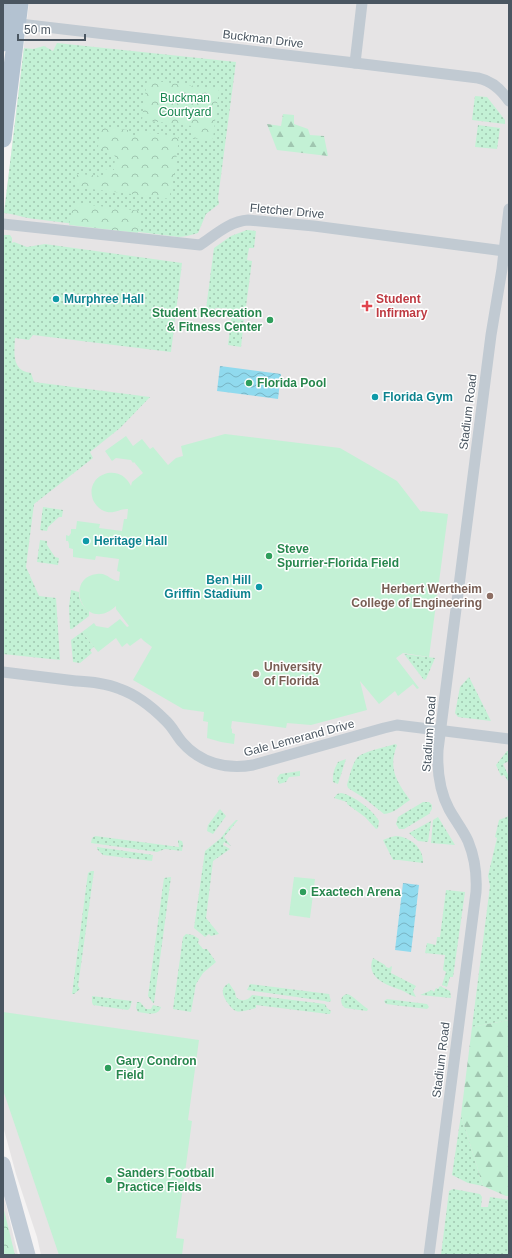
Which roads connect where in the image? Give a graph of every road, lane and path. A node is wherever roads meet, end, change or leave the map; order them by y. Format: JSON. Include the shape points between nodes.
{"nodes":[{"id":1,"x":8,"y":3,"type":"edge"},
{"id":2,"x":20,"y":3,"type":"edge"},
{"id":3,"x":362,"y":3,"type":"edge"},
{"id":4,"x":9,"y":23,"type":"edge"},
{"id":5,"x":3,"y":43,"type":"edge"},
{"id":6,"x":355,"y":63,"type":"junction"},
{"id":7,"x":509,"y":100,"type":"edge"},
{"id":8,"x":3,"y":139,"type":"edge"},
{"id":9,"x":509,"y":209,"type":"edge"},
{"id":10,"x":3,"y":224,"type":"edge"},
{"id":11,"x":504,"y":251,"type":"junction"},
{"id":12,"x":3,"y":672,"type":"edge"},
{"id":13,"x":440,"y":730,"type":"junction"},
{"id":14,"x":509,"y":739,"type":"edge"},
{"id":15,"x":3,"y":1164,"type":"edge"},
{"id":16,"x":28,"y":1255,"type":"edge"},
{"id":17,"x":429,"y":1255,"type":"edge"}],
"edges":[{"from":1,"to":4,"type":"main road"},
{"from":2,"to":4,"type":"main road"},
{"from":3,"to":6,"type":"street"},
{"from":4,"to":5,"type":"main road"},
{"from":4,"to":6,"type":"street","name":"Buckman Drive"},
{"from":4,"to":8,"type":"main road"},
{"from":6,"to":7,"type":"street","name":"Buckman Drive","via":[[484,79],[497,87]]},
{"from":9,"to":11,"type":"street","name":"Stadium Road"},
{"from":10,"to":11,"type":"street","name":"Fletcher Drive","via":[[200,245],[231,224],[248,220]]},
{"from":11,"to":13,"type":"street","name":"Stadium Road"},
{"from":12,"to":13,"type":"street","name":"Gale Lemerand Drive","via":[[106,684],[119,688],[166,720],[187,747],[200,757],[231,767],[254,765],[394,726]]},
{"from":13,"to":14,"type":"street","name":"Gale Lemerand Drive"},
{"from":13,"to":17,"type":"street","name":"Stadium Road","via":[[437,765],[439,784],[470,848],[477,887]]},
{"from":15,"to":16,"type":"main road"}]}
